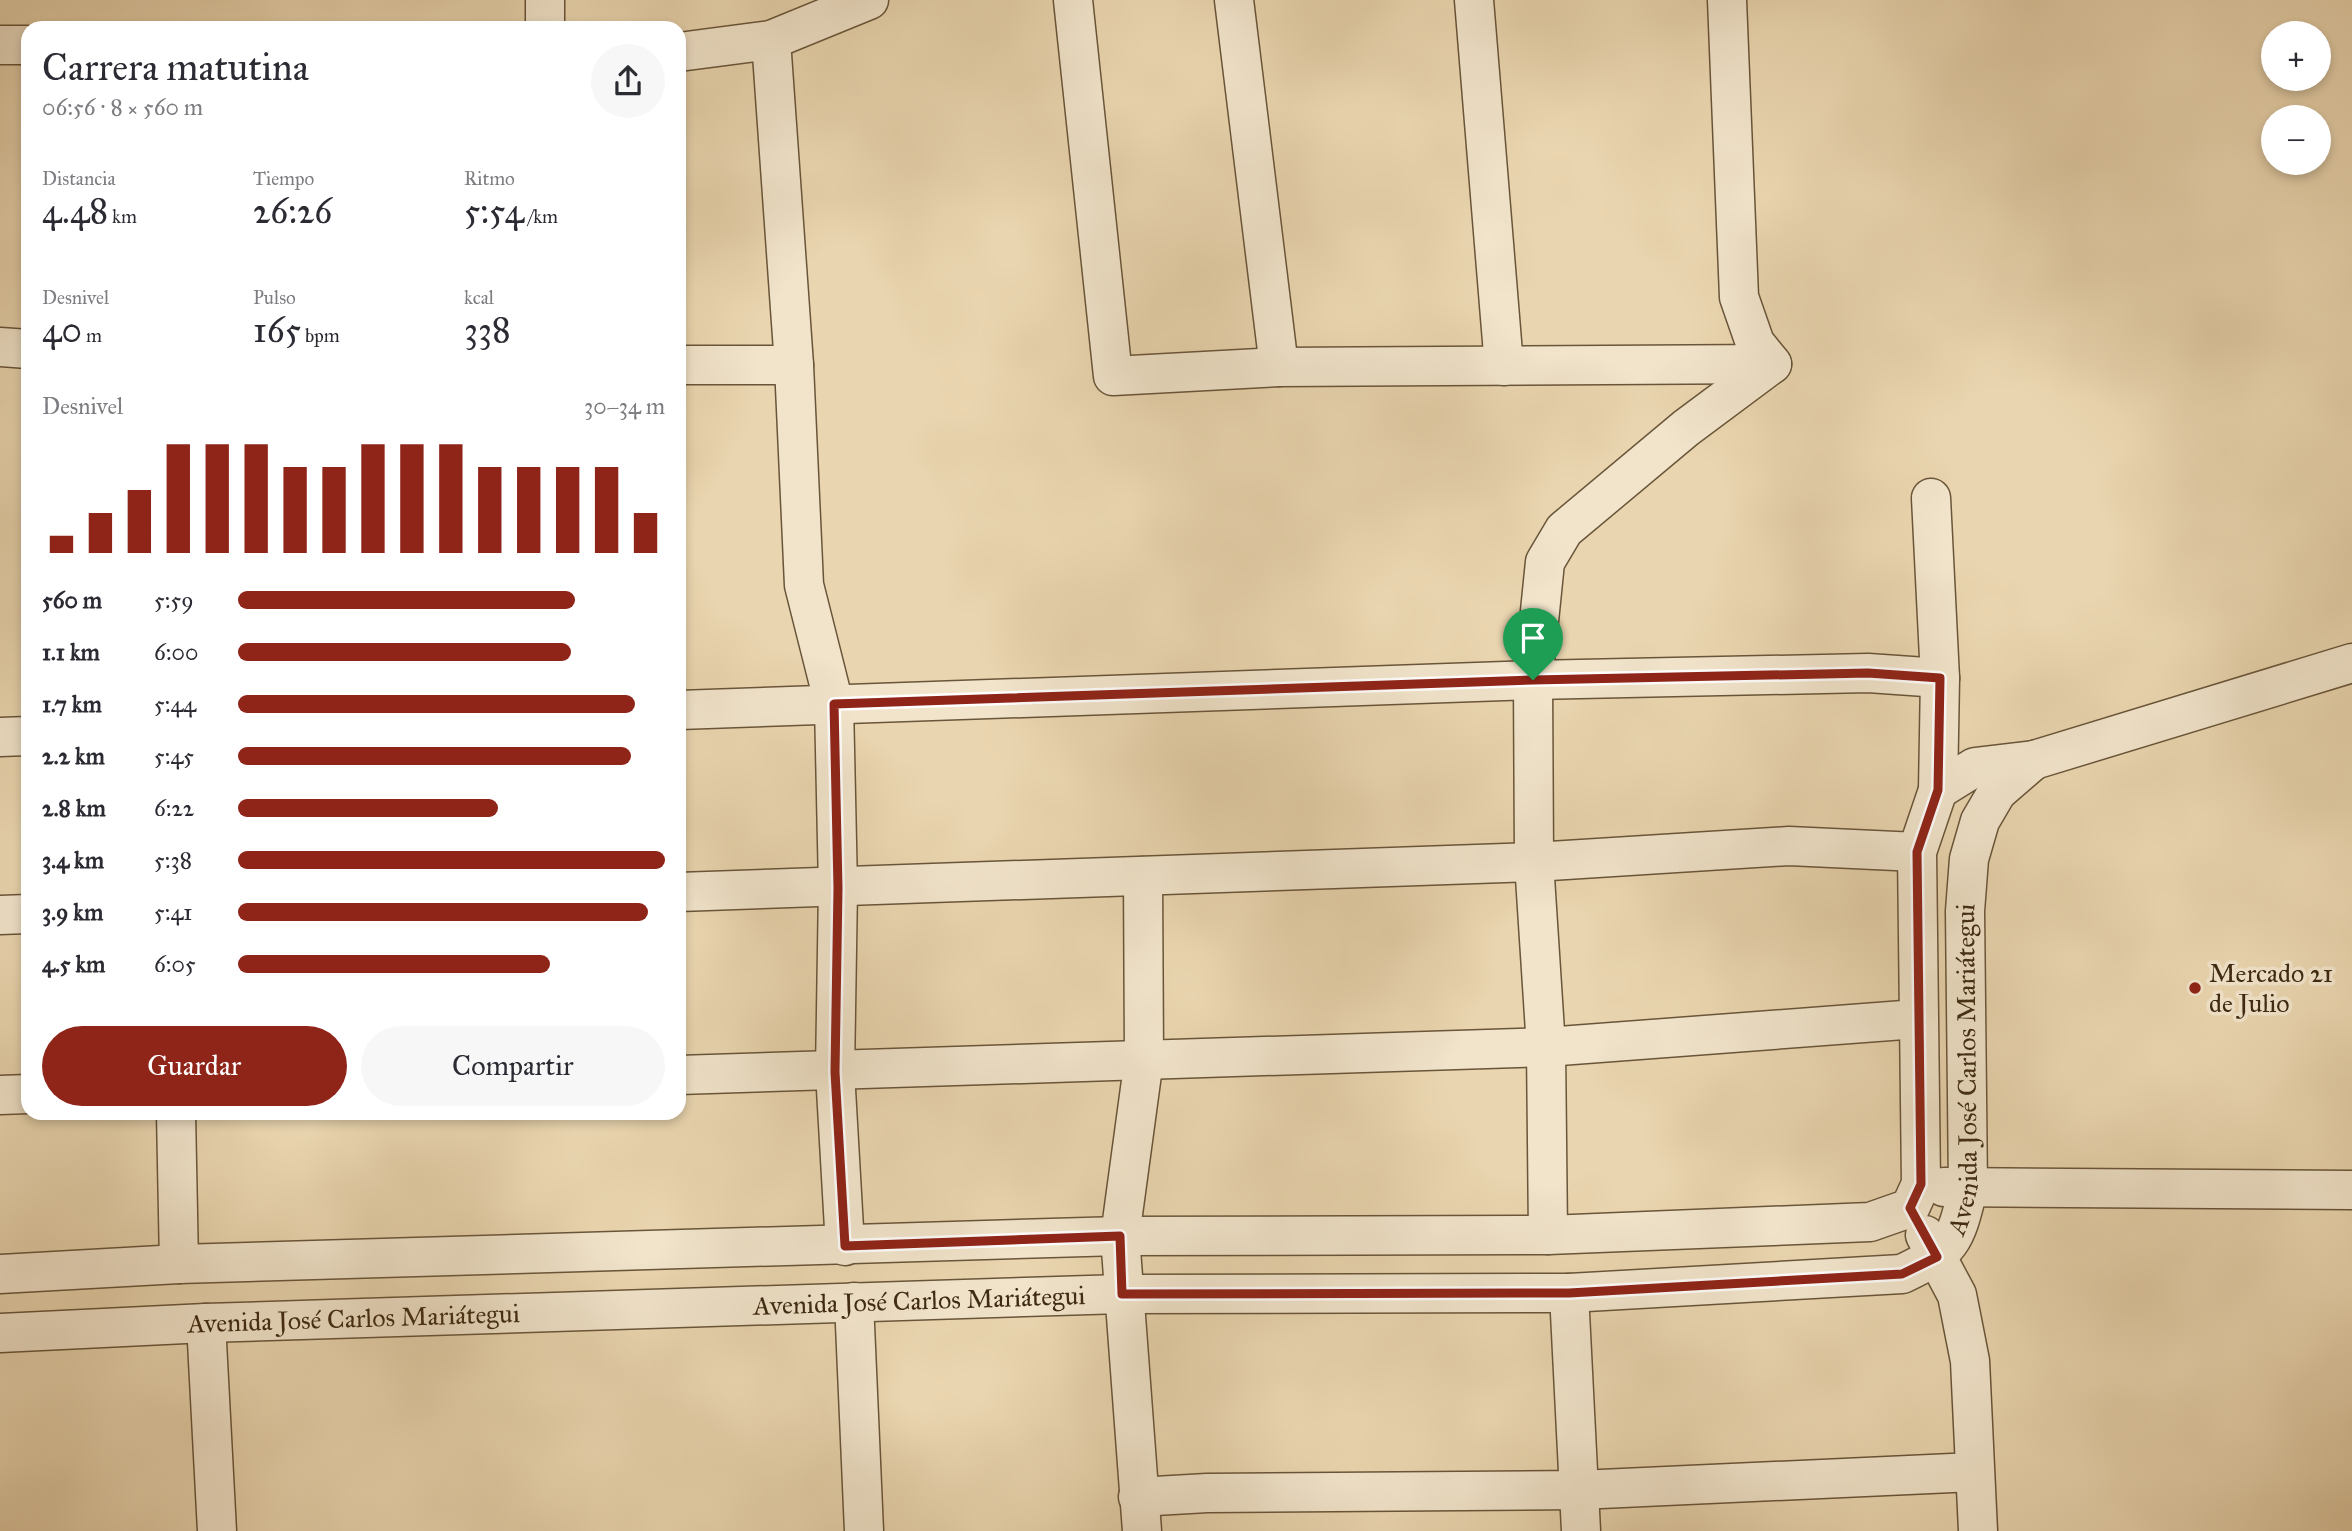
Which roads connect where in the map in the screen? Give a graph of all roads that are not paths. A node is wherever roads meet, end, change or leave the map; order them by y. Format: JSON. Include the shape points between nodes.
{"nodes":[{"id":1,"x":545,"y":0,"type":"edge"},
{"id":2,"x":869,"y":0,"type":"edge"},
{"id":3,"x":1073,"y":0,"type":"edge"},
{"id":4,"x":1234,"y":0,"type":"edge"},
{"id":5,"x":1474,"y":0,"type":"edge"},
{"id":6,"x":1727,"y":0,"type":"edge"},
{"id":7,"x":545,"y":21,"type":"edge"},
{"id":8,"x":771,"y":40,"type":"junction"},
{"id":9,"x":0,"y":45,"type":"edge"},
{"id":10,"x":21,"y":45,"type":"edge"},
{"id":11,"x":686,"y":51,"type":"edge"},
{"id":12,"x":0,"y":347,"type":"edge"},
{"id":13,"x":21,"y":348,"type":"edge"},
{"id":14,"x":1772,"y":364,"type":"junction"},
{"id":15,"x":686,"y":365,"type":"edge"},
{"id":16,"x":794,"y":365,"type":"junction"},
{"id":17,"x":1504,"y":366,"type":"junction"},
{"id":18,"x":1279,"y":367,"type":"junction"},
{"id":19,"x":1931,"y":498,"type":"dead end"},
{"id":20,"x":2352,"y":663,"type":"edge"},
{"id":21,"x":1940,"y":678,"type":"junction"},
{"id":22,"x":1533,"y":680,"type":"junction"},
{"id":23,"x":834,"y":704,"type":"junction"},
{"id":24,"x":686,"y":710,"type":"edge"},
{"id":25,"x":21,"y":736,"type":"edge"},
{"id":26,"x":0,"y":737,"type":"edge"},
{"id":27,"x":2034,"y":760,"type":"junction"},
{"id":28,"x":1938,"y":790,"type":"junction"},
{"id":29,"x":1917,"y":852,"type":"junction"},
{"id":30,"x":1534,"y":862,"type":"junction"},
{"id":31,"x":1143,"y":876,"type":"junction"},
{"id":32,"x":838,"y":888,"type":"junction"},
{"id":33,"x":686,"y":892,"type":"edge"},
{"id":34,"x":21,"y":914,"type":"edge"},
{"id":35,"x":0,"y":915,"type":"edge"},
{"id":36,"x":1917,"y":1018,"type":"junction"},
{"id":37,"x":1546,"y":1047,"type":"junction"},
{"id":38,"x":1144,"y":1059,"type":"junction"},
{"id":39,"x":835,"y":1072,"type":"junction"},
{"id":40,"x":686,"y":1075,"type":"edge"},
{"id":41,"x":21,"y":1094,"type":"edge"},
{"id":42,"x":0,"y":1095,"type":"edge"},
{"id":43,"x":176,"y":1120,"type":"edge"},
{"id":44,"x":1968,"y":1189,"type":"junction"},
{"id":45,"x":2352,"y":1190,"type":"edge"},
{"id":46,"x":1915,"y":1196,"type":"junction"},
{"id":47,"x":1548,"y":1235,"type":"junction"},
{"id":48,"x":1120,"y":1236,"type":"junction"},
{"id":49,"x":845,"y":1246,"type":"junction"},
{"id":50,"x":1937,"y":1257,"type":"junction"},
{"id":51,"x":179,"y":1264,"type":"junction"},
{"id":52,"x":0,"y":1275,"type":"edge"},
{"id":53,"x":1569,"y":1293,"type":"junction"},
{"id":54,"x":1122,"y":1294,"type":"junction"},
{"id":55,"x":854,"y":1302,"type":"junction"},
{"id":56,"x":206,"y":1323,"type":"junction"},
{"id":57,"x":0,"y":1333,"type":"edge"},
{"id":58,"x":1974,"y":1472,"type":"junction"},
{"id":59,"x":1579,"y":1490,"type":"junction"},
{"id":60,"x":1140,"y":1514,"type":"edge"},
{"id":61,"x":217,"y":1531,"type":"edge"},
{"id":62,"x":864,"y":1531,"type":"edge"},
{"id":63,"x":1581,"y":1531,"type":"edge"},
{"id":64,"x":1978,"y":1531,"type":"edge"}],
"edges":[{"from":1,"to":7,"type":"street"},
{"from":2,"to":8,"type":"street"},
{"from":3,"to":18,"type":"street","via":[[1113,376]]},
{"from":4,"to":18,"type":"street"},
{"from":5,"to":17,"type":"street"},
{"from":6,"to":14,"type":"street","via":[[1739,297],[1755,343]]},
{"from":8,"to":11,"type":"street"},
{"from":8,"to":16,"type":"street"},
{"from":9,"to":10,"type":"street"},
{"from":12,"to":13,"type":"street"},
{"from":14,"to":17,"type":"street"},
{"from":14,"to":22,"type":"street","via":[[1686,428],[1556,540],[1545,562]]},
{"from":15,"to":16,"type":"street"},
{"from":16,"to":23,"type":"street","via":[[804,585]]},
{"from":17,"to":18,"type":"street"},
{"from":19,"to":21,"type":"street"},
{"from":20,"to":27,"type":"street","name":"Avenida José Carlos Mariátegui"},
{"from":21,"to":22,"type":"street","via":[[1868,673]]},
{"from":21,"to":28,"type":"street"},
{"from":22,"to":23,"type":"street"},
{"from":22,"to":30,"type":"street"},
{"from":23,"to":24,"type":"street"},
{"from":23,"to":32,"type":"street"},
{"from":25,"to":26,"type":"street"},
{"from":27,"to":28,"type":"street","name":"Avenida José Carlos Mariátegui","via":[[1975,767]]},
{"from":27,"to":44,"type":"street","name":"Avenida José Carlos Mariátegui","via":[[1997,792],[1980,821],[1969,859],[1965,911]]},
{"from":28,"to":29,"type":"street","name":"Avenida José Carlos Mariátegui"},
{"from":29,"to":30,"type":"street","via":[[1789,846]]},
{"from":29,"to":36,"type":"street","name":"Avenida José Carlos Mariátegui"},
{"from":30,"to":31,"type":"street"},
{"from":30,"to":37,"type":"street"},
{"from":31,"to":32,"type":"street"},
{"from":31,"to":38,"type":"street"},
{"from":32,"to":33,"type":"street"},
{"from":32,"to":39,"type":"street"},
{"from":34,"to":35,"type":"street"},
{"from":36,"to":37,"type":"street"},
{"from":36,"to":46,"type":"street","name":"Avenida José Carlos Mariátegui"},
{"from":37,"to":38,"type":"street"},
{"from":37,"to":47,"type":"street"},
{"from":38,"to":39,"type":"street"},
{"from":38,"to":48,"type":"street"},
{"from":39,"to":40,"type":"street"},
{"from":39,"to":49,"type":"street"},
{"from":41,"to":42,"type":"street"},
{"from":43,"to":51,"type":"street"},
{"from":44,"to":45,"type":"street"},
{"from":44,"to":46,"type":"street"},
{"from":44,"to":50,"type":"street","name":"Avenida José Carlos Mariátegui","via":[[1958,1229]]},
{"from":46,"to":47,"type":"street","name":"Avenida José Carlos Mariátegui","via":[[1870,1222]]},
{"from":46,"to":50,"type":"street"},
{"from":47,"to":48,"type":"street","name":"Avenida José Carlos Mariátegui"},
{"from":48,"to":49,"type":"street","name":"Avenida José Carlos Mariátegui"},
{"from":48,"to":54,"type":"street"},
{"from":49,"to":51,"type":"street","name":"Avenida José Carlos Mariátegui"},
{"from":50,"to":53,"type":"street","name":"Avenida José Carlos Mariátegui","via":[[1902,1274]]},
{"from":50,"to":58,"type":"street","via":[[1957,1295],[1970,1361]]},
{"from":51,"to":52,"type":"street","name":"Avenida José Carlos Mariátegui"},
{"from":53,"to":54,"type":"street","name":"Avenida José Carlos Mariátegui"},
{"from":53,"to":59,"type":"street"},
{"from":54,"to":55,"type":"street","name":"Avenida José Carlos Mariátegui"},
{"from":54,"to":60,"type":"street"},
{"from":55,"to":56,"type":"street","name":"Avenida José Carlos Mariátegui"},
{"from":55,"to":62,"type":"street"},
{"from":56,"to":57,"type":"street","name":"Avenida José Carlos Mariátegui"},
{"from":56,"to":61,"type":"street"},
{"from":58,"to":59,"type":"street"},
{"from":58,"to":64,"type":"street"},
{"from":59,"to":60,"type":"street","via":[[1207,1493]]},
{"from":59,"to":63,"type":"street"}]}
